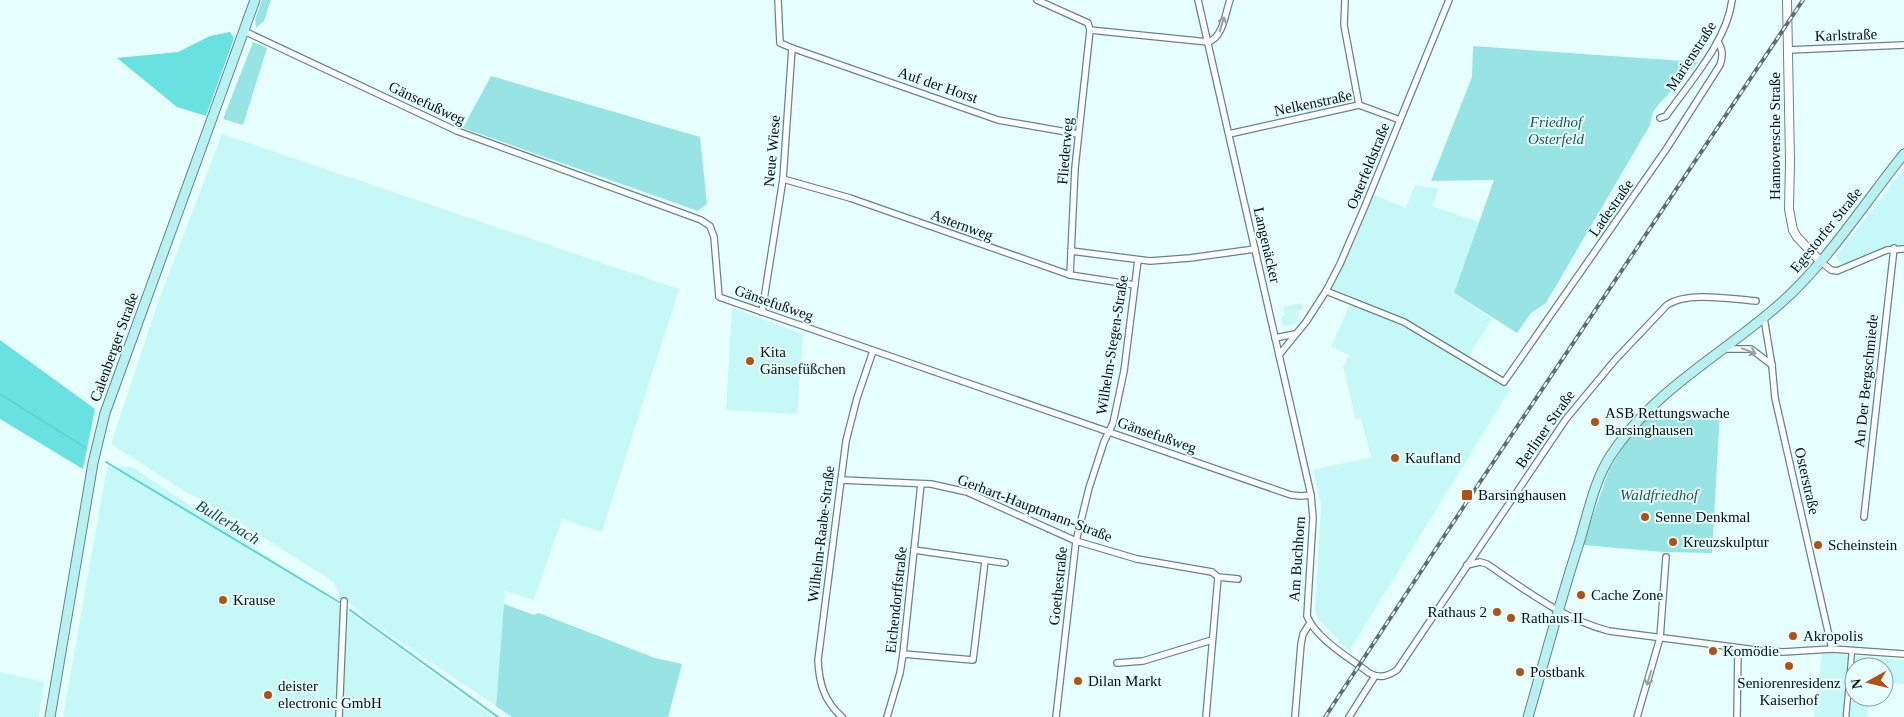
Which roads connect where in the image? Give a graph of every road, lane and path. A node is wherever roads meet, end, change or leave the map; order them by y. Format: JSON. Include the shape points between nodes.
{"nodes":[{"id":1,"x":255,"y":0,"type":"edge"},
{"id":2,"x":778,"y":0,"type":"edge"},
{"id":3,"x":1037,"y":0,"type":"edge"},
{"id":4,"x":1198,"y":0,"type":"edge"},
{"id":5,"x":1230,"y":0,"type":"edge"},
{"id":6,"x":1345,"y":0,"type":"edge"},
{"id":7,"x":1449,"y":0,"type":"edge"},
{"id":8,"x":1732,"y":0,"type":"edge"},
{"id":9,"x":1787,"y":0,"type":"edge"},
{"id":10,"x":1090,"y":30,"type":"junction"},
{"id":11,"x":244,"y":31,"type":"junction"},
{"id":12,"x":1208,"y":42,"type":"junction"},
{"id":13,"x":1718,"y":42,"type":"junction"},
{"id":14,"x":1904,"y":45,"type":"edge"},
{"id":15,"x":792,"y":48,"type":"junction"},
{"id":16,"x":1788,"y":50,"type":"junction"},
{"id":17,"x":1359,"y":105,"type":"junction"},
{"id":18,"x":1660,"y":118,"type":"dead end"},
{"id":19,"x":1400,"y":120,"type":"junction"},
{"id":20,"x":1078,"y":134,"type":"junction"},
{"id":21,"x":1229,"y":134,"type":"junction"},
{"id":22,"x":1904,"y":154,"type":"edge"},
{"id":23,"x":783,"y":180,"type":"junction"},
{"id":24,"x":1894,"y":248,"type":"junction"},
{"id":25,"x":1255,"y":249,"type":"junction"},
{"id":26,"x":1904,"y":249,"type":"edge"},
{"id":27,"x":1071,"y":252,"type":"junction"},
{"id":28,"x":1138,"y":260,"type":"junction"},
{"id":29,"x":1820,"y":261,"type":"junction"},
{"id":30,"x":1070,"y":275,"type":"junction"},
{"id":31,"x":1135,"y":285,"type":"junction"},
{"id":32,"x":1326,"y":291,"type":"junction"},
{"id":33,"x":1756,"y":301,"type":"dead end"},
{"id":34,"x":762,"y":312,"type":"junction"},
{"id":35,"x":1764,"y":318,"type":"junction"},
{"id":36,"x":1295,"y":334,"type":"junction"},
{"id":37,"x":1276,"y":338,"type":"junction"},
{"id":38,"x":1722,"y":349,"type":"junction"},
{"id":39,"x":874,"y":350,"type":"junction"},
{"id":40,"x":1279,"y":355,"type":"junction"},
{"id":41,"x":1772,"y":366,"type":"junction"},
{"id":42,"x":1109,"y":432,"type":"junction"},
{"id":43,"x":841,"y":480,"type":"junction"},
{"id":44,"x":921,"y":484,"type":"junction"},
{"id":45,"x":1311,"y":495,"type":"junction"},
{"id":46,"x":1864,"y":517,"type":"dead end"},
{"id":47,"x":1076,"y":541,"type":"junction"},
{"id":48,"x":914,"y":550,"type":"junction"},
{"id":49,"x":1666,"y":557,"type":"dead end"},
{"id":50,"x":985,"y":561,"type":"junction"},
{"id":51,"x":1005,"y":563,"type":"dead end"},
{"id":52,"x":1467,"y":565,"type":"junction"},
{"id":53,"x":1218,"y":577,"type":"junction"},
{"id":54,"x":1238,"y":579,"type":"dead end"},
{"id":55,"x":344,"y":601,"type":"dead end"},
{"id":56,"x":1559,"y":610,"type":"junction"},
{"id":57,"x":1310,"y":624,"type":"junction"},
{"id":58,"x":1660,"y":638,"type":"junction"},
{"id":59,"x":1212,"y":640,"type":"junction"},
{"id":60,"x":1738,"y":648,"type":"junction"},
{"id":61,"x":1832,"y":649,"type":"junction"},
{"id":62,"x":1852,"y":650,"type":"junction"},
{"id":63,"x":903,"y":654,"type":"junction"},
{"id":64,"x":1904,"y":654,"type":"edge"},
{"id":65,"x":1117,"y":662,"type":"dead end"},
{"id":66,"x":1374,"y":676,"type":"junction"},
{"id":67,"x":50,"y":717,"type":"edge"},
{"id":68,"x":339,"y":717,"type":"edge"},
{"id":69,"x":842,"y":717,"type":"edge"},
{"id":70,"x":886,"y":717,"type":"edge"},
{"id":71,"x":1056,"y":717,"type":"edge"},
{"id":72,"x":1206,"y":717,"type":"edge"},
{"id":73,"x":1295,"y":717,"type":"edge"},
{"id":74,"x":1349,"y":717,"type":"edge"},
{"id":75,"x":1528,"y":717,"type":"edge"},
{"id":76,"x":1637,"y":717,"type":"edge"},
{"id":77,"x":1737,"y":717,"type":"edge"},
{"id":78,"x":1846,"y":717,"type":"edge"}],
"edges":[{"from":1,"to":11,"type":"main road","name":"Calenberger Straße"},
{"from":2,"to":15,"type":"street","via":[[780,43]]},
{"from":3,"to":10,"type":"street","via":[[1088,23]]},
{"from":4,"to":12,"type":"street","name":"Langenäcker"},
{"from":12,"to":5,"type":"street","one_way":true,"via":[[1219,35]]},
{"from":6,"to":17,"type":"street","via":[[1344,25]]},
{"from":7,"to":19,"type":"street","name":"Osterfeldstraße"},
{"from":8,"to":13,"type":"street","name":"Marienstraße","via":[[1728,20]]},
{"from":9,"to":16,"type":"street","name":"Hannoversche Straße"},
{"from":10,"to":12,"type":"street"},
{"from":10,"to":20,"type":"street","name":"Fliederweg"},
{"from":11,"to":34,"type":"street","name":"Gänsefußweg","via":[[458,131],[701,220],[710,226],[714,237],[719,297]]},
{"from":11,"to":67,"type":"main road","name":"Calenberger Straße","via":[[105,412],[93,463]]},
{"from":12,"to":21,"type":"street","name":"Langenäcker"},
{"from":13,"to":18,"type":"street","name":"Marienstraße","via":[[1666,116]]},
{"from":13,"to":32,"type":"street","name":"Ladestraße","via":[[1722,49],[1720,65],[1667,148],[1504,382],[1404,322]]},
{"from":14,"to":16,"type":"street","name":"Karlstraße"},
{"from":15,"to":20,"type":"street","name":"Auf der Horst","via":[[998,120]]},
{"from":15,"to":23,"type":"street","name":"Neue Wiese"},
{"from":16,"to":29,"type":"street","name":"Hannoversche Straße","via":[[1789,209],[1797,237]]},
{"from":17,"to":19,"type":"street","name":"Nelkenstraße"},
{"from":17,"to":21,"type":"street","name":"Nelkenstraße"},
{"from":19,"to":32,"type":"street","name":"Osterfeldstraße","via":[[1350,242]]},
{"from":20,"to":27,"type":"street","name":"Fliederweg"},
{"from":21,"to":25,"type":"street","name":"Langenäcker"},
{"from":22,"to":29,"type":"main road","name":"Egestorfer Straße"},
{"from":23,"to":30,"type":"street","name":"Asternweg","via":[[850,198]]},
{"from":23,"to":34,"type":"street","name":"Neue Wiese"},
{"from":24,"to":26,"type":"street"},
{"from":24,"to":29,"type":"street","via":[[1837,271]]},
{"from":24,"to":46,"type":"street","name":"An Der Bergschmiede"},
{"from":25,"to":28,"type":"street","via":[[1190,258]]},
{"from":25,"to":37,"type":"street","name":"Langenäcker"},
{"from":27,"to":28,"type":"street"},
{"from":27,"to":30,"type":"street","name":"Fliederweg"},
{"from":28,"to":31,"type":"street","name":"Wilhelm-Stegen-Straße"},
{"from":29,"to":35,"type":"main road","name":"Egestorfer Straße"},
{"from":30,"to":31,"type":"street","name":"Asternweg"},
{"from":31,"to":42,"type":"street","name":"Wilhelm-Stegen-Straße","via":[[1124,371]]},
{"from":32,"to":36,"type":"street","name":"Osterfeldstraße"},
{"from":33,"to":52,"type":"street","name":"Berliner Straße","via":[[1688,298],[1674,300],[1666,306],[1608,367],[1570,414]]},
{"from":34,"to":39,"type":"street","name":"Gänsefußweg"},
{"from":35,"to":38,"type":"main road","name":"Egestorfer Straße"},
{"from":35,"to":41,"type":"street","name":"Osterstraße"},
{"from":36,"to":37,"type":"street"},
{"from":36,"to":40,"type":"street","name":"Osterfeldstraße"},
{"from":37,"to":40,"type":"street","name":"Langenäcker"},
{"from":38,"to":41,"type":"street","one_way":true,"via":[[1751,349]]},
{"from":38,"to":56,"type":"main road","name":"Egestorfer Straße","via":[[1652,404],[1610,457],[1594,495]]},
{"from":39,"to":42,"type":"street","name":"Gänsefußweg"},
{"from":39,"to":43,"type":"street","name":"Wilhelm-Raabe-Straße","via":[[846,441]]},
{"from":40,"to":45,"type":"street","name":"Langenäcker"},
{"from":41,"to":61,"type":"street","name":"Osterstraße","via":[[1775,398]]},
{"from":42,"to":45,"type":"street","name":"Gänsefußweg","via":[[1291,495]]},
{"from":42,"to":47,"type":"street","name":"Goethestraße","via":[[1089,488]]},
{"from":43,"to":44,"type":"street","name":"Gerhart-Hauptmann-Straße"},
{"from":43,"to":69,"type":"street","name":"Wilhelm-Raabe-Straße","via":[[818,660],[824,693],[832,708]]},
{"from":44,"to":47,"type":"street","name":"Gerhart-Hauptmann-Straße","via":[[967,492]]},
{"from":44,"to":48,"type":"street","name":"Eichendorffstraße"},
{"from":45,"to":57,"type":"street","name":"Am Buchhorn","via":[[1313,518],[1306,609]]},
{"from":47,"to":53,"type":"street","name":"Gerhart-Hauptmann-Straße","via":[[1138,559],[1212,572]]},
{"from":47,"to":71,"type":"street","name":"Goethestraße"},
{"from":48,"to":50,"type":"street"},
{"from":48,"to":63,"type":"street","name":"Eichendorffstraße"},
{"from":49,"to":58,"type":"street"},
{"from":50,"to":51,"type":"street"},
{"from":50,"to":63,"type":"street","via":[[972,660]]},
{"from":52,"to":56,"type":"street","via":[[1487,564]]},
{"from":52,"to":66,"type":"street","name":"Berliner Straße","via":[[1397,670]]},
{"from":53,"to":54,"type":"street","name":"Gerhart-Hauptmann-Straße"},
{"from":53,"to":59,"type":"street"},
{"from":55,"to":68,"type":"street"},
{"from":56,"to":58,"type":"street","via":[[1590,626]]},
{"from":56,"to":75,"type":"main road","name":"Egestorfer Straße"},
{"from":57,"to":66,"type":"street","name":"Am Buchhorn","via":[[1322,637]]},
{"from":57,"to":73,"type":"street","name":"Am Buchhorn","via":[[1301,644]]},
{"from":58,"to":60,"type":"street"},
{"from":58,"to":76,"type":"street","one_way":true},
{"from":59,"to":65,"type":"street","via":[[1143,661]]},
{"from":59,"to":72,"type":"street"},
{"from":60,"to":61,"type":"street","via":[[1783,652]]},
{"from":60,"to":77,"type":"street"},
{"from":61,"to":62,"type":"street"},
{"from":62,"to":64,"type":"street"},
{"from":62,"to":78,"type":"street"},
{"from":63,"to":70,"type":"street","name":"Eichendorffstraße"},
{"from":66,"to":74,"type":"street"}]}
